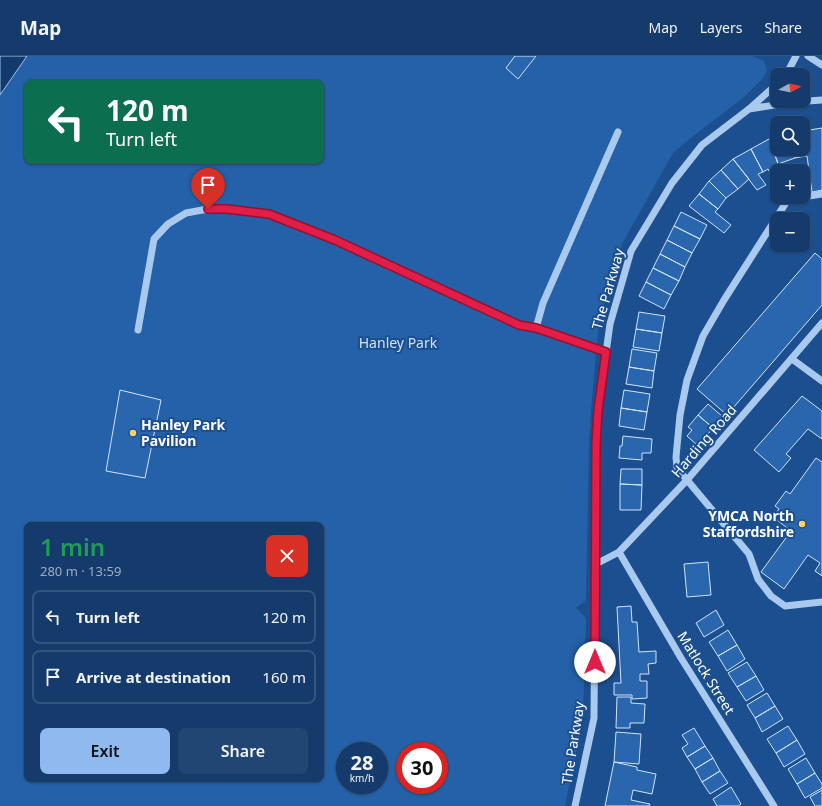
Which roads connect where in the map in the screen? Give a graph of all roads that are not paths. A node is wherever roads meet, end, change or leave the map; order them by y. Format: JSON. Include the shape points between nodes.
{"nodes":[{"id":1,"x":796,"y":56,"type":"edge"},
{"id":2,"x":808,"y":56,"type":"edge"},
{"id":3,"x":821,"y":62,"type":"edge"},
{"id":4,"x":790,"y":68,"type":"edge"},
{"id":5,"x":770,"y":90,"type":"edge"},
{"id":6,"x":822,"y":100,"type":"edge"},
{"id":7,"x":749,"y":109,"type":"junction"},
{"id":8,"x":618,"y":132,"type":"dead end"},
{"id":9,"x":822,"y":194,"type":"edge"},
{"id":10,"x":810,"y":196,"type":"edge"},
{"id":11,"x":785,"y":204,"type":"edge"},
{"id":12,"x":822,"y":323,"type":"edge"},
{"id":13,"x":536,"y":328,"type":"junction"},
{"id":14,"x":138,"y":330,"type":"dead end"},
{"id":15,"x":606,"y":352,"type":"junction"},
{"id":16,"x":792,"y":359,"type":"junction"},
{"id":17,"x":822,"y":381,"type":"edge"},
{"id":18,"x":687,"y":480,"type":"junction"},
{"id":19,"x":619,"y":552,"type":"junction"},
{"id":20,"x":596,"y":564,"type":"junction"},
{"id":21,"x":822,"y":602,"type":"edge"},
{"id":22,"x":576,"y":806,"type":"edge"},
{"id":23,"x":774,"y":806,"type":"edge"}],
"edges":[{"from":1,"to":4,"type":"street"},
{"from":2,"to":3,"type":"street"},
{"from":5,"to":7,"type":"street","name":"The Parkway"},
{"from":6,"to":7,"type":"street","name":"The Parkway"},
{"from":7,"to":15,"type":"street","name":"The Parkway","via":[[702,145],[672,183],[631,251],[610,324]]},
{"from":8,"to":13,"type":"street","via":[[542,303]]},
{"from":9,"to":10,"type":"street"},
{"from":11,"to":18,"type":"street","via":[[703,336],[687,380],[680,415],[677,462],[677,468]]},
{"from":12,"to":16,"type":"street","name":"Harding Road"},
{"from":13,"to":14,"type":"street","via":[[519,325],[335,240],[269,214],[208,209],[186,213],[168,224],[154,239]]},
{"from":13,"to":15,"type":"street"},
{"from":15,"to":20,"type":"street","name":"The Parkway","via":[[596,445]]},
{"from":16,"to":17,"type":"street"},
{"from":16,"to":18,"type":"street","name":"Harding Road"},
{"from":18,"to":19,"type":"street","name":"Harding Road"},
{"from":18,"to":21,"type":"street","via":[[749,554],[758,579],[771,596],[785,606]]},
{"from":19,"to":20,"type":"street","name":"Harding Road"},
{"from":19,"to":23,"type":"street","name":"Matlock Street"},
{"from":20,"to":22,"type":"street","name":"The Parkway","via":[[594,718]]}]}
